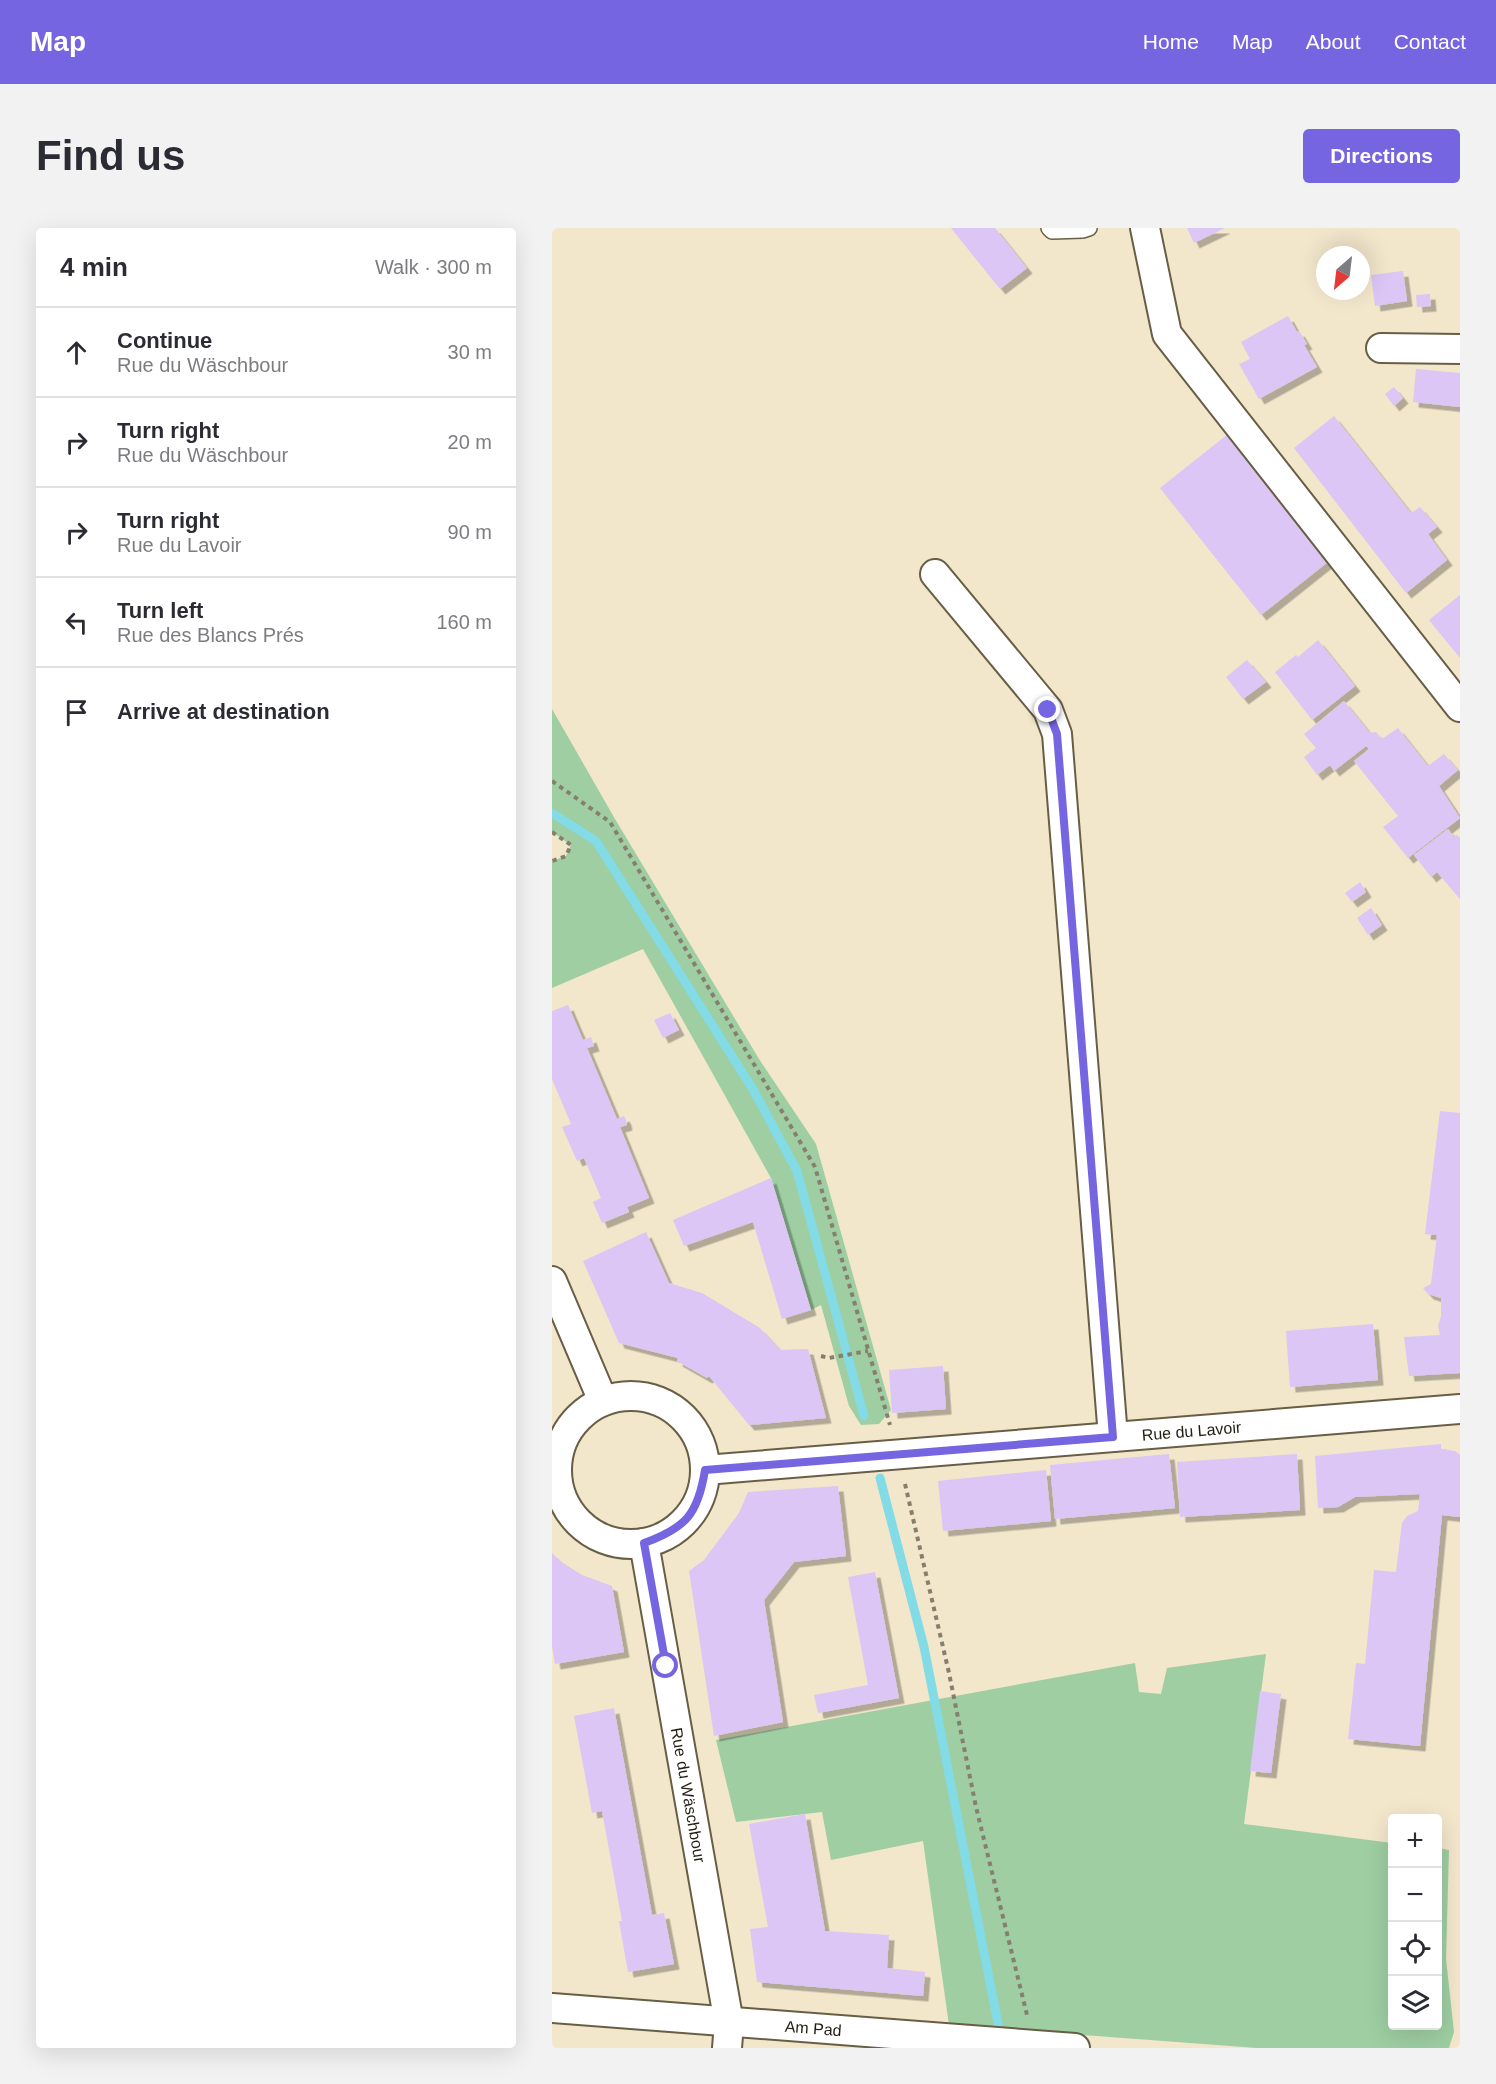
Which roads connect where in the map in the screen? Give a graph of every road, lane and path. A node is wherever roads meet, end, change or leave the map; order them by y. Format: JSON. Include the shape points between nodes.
{"nodes":[{"id":1,"x":1049,"y":228,"type":"edge"},
{"id":2,"x":1089,"y":228,"type":"edge"},
{"id":3,"x":1145,"y":228,"type":"edge"},
{"id":4,"x":1381,"y":348,"type":"dead end"},
{"id":5,"x":1460,"y":349,"type":"edge"},
{"id":6,"x":935,"y":574,"type":"dead end"},
{"id":7,"x":1460,"y":707,"type":"edge"},
{"id":8,"x":552,"y":781,"type":"edge"},
{"id":9,"x":552,"y":832,"type":"edge"},
{"id":10,"x":552,"y":861,"type":"edge"},
{"id":11,"x":552,"y":1281,"type":"edge"},
{"id":12,"x":868,"y":1351,"type":"junction"},
{"id":13,"x":821,"y":1356,"type":"dead end"},
{"id":14,"x":603,"y":1401,"type":"junction"},
{"id":15,"x":1460,"y":1408,"type":"edge"},
{"id":16,"x":1113,"y":1437,"type":"junction"},
{"id":17,"x":898,"y":1454,"type":"junction"},
{"id":18,"x":705,"y":1470,"type":"junction"},
{"id":19,"x":644,"y":1543,"type":"junction"},
{"id":20,"x":552,"y":2008,"type":"edge"},
{"id":21,"x":728,"y":2035,"type":"edge"},
{"id":22,"x":1037,"y":2045,"type":"junction"},
{"id":23,"x":1075,"y":2048,"type":"edge"}],
"edges":[{"from":1,"to":2,"type":"lane"},
{"from":3,"to":7,"type":"street","via":[[1167,334]]},
{"from":4,"to":5,"type":"street"},
{"from":6,"to":16,"type":"street","via":[[1048,710],[1057,734]]},
{"from":8,"to":12,"type":"path","via":[[610,822],[815,1167]]},
{"from":9,"to":10,"type":"path","via":[[571,845],[566,855]]},
{"from":11,"to":14,"type":"street"},
{"from":12,"to":13,"type":"path"},
{"from":12,"to":17,"type":"path"},
{"from":14,"to":18,"type":"street","via":[[627,1396],[651,1399],[672,1409],[690,1425],[701,1447]]},
{"from":14,"to":19,"type":"street","via":[[584,1412],[560,1448],[559,1491],[568,1510],[583,1527],[622,1544]]},
{"from":15,"to":16,"type":"street","name":"Rue du Lavoir"},
{"from":16,"to":17,"type":"street","name":"Rue du Lavoir"},
{"from":17,"to":18,"type":"street","name":"Rue du Lavoir"},
{"from":17,"to":22,"type":"path","via":[[976,1807]]},
{"from":18,"to":19,"type":"street","via":[[701,1496],[688,1518],[668,1535]]},
{"from":19,"to":21,"type":"street","name":"Rue du Wäschbour"},
{"from":20,"to":21,"type":"street","name":"Am Pad"},
{"from":21,"to":22,"type":"street","name":"Am Pad"},
{"from":22,"to":23,"type":"street","name":"Am Pad"}]}
